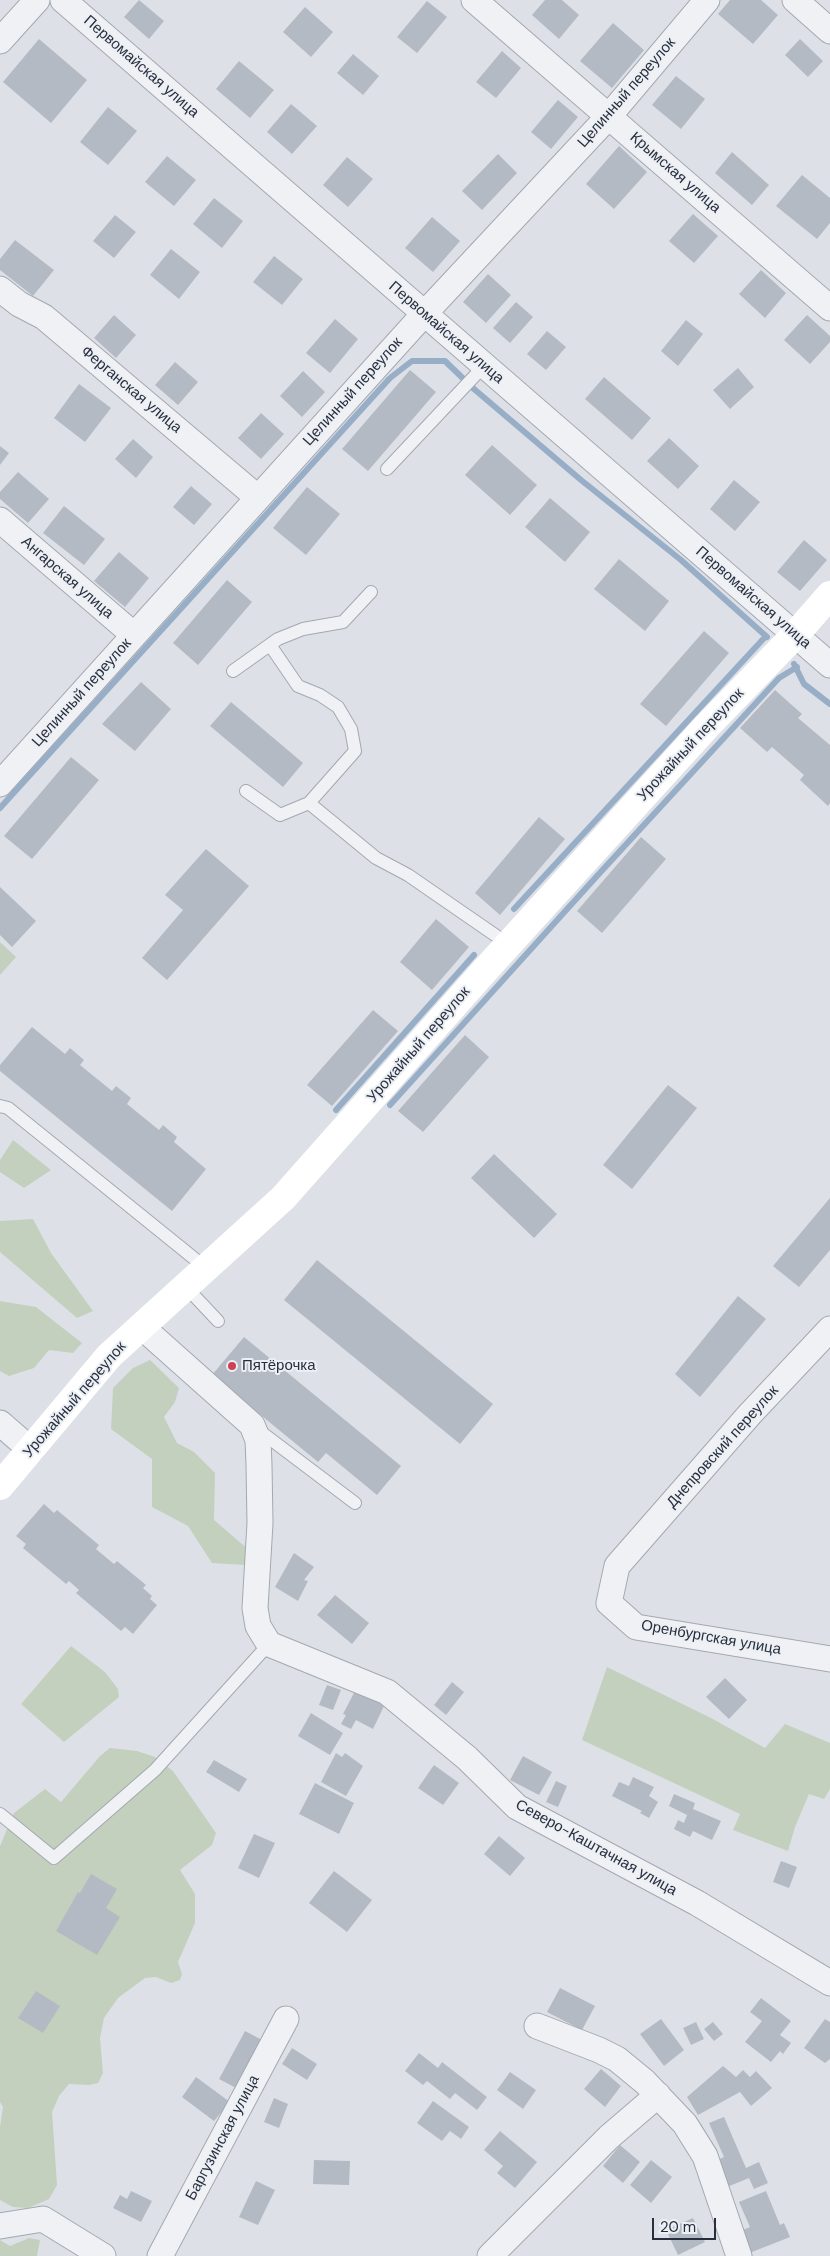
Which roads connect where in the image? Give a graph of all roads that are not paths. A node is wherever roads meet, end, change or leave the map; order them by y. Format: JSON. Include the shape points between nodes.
{"nodes":[{"id":1,"x":36,"y":0,"type":"edge"},
{"id":2,"x":63,"y":0,"type":"edge"},
{"id":3,"x":474,"y":0,"type":"edge"},
{"id":4,"x":706,"y":0,"type":"edge"},
{"id":5,"x":795,"y":0,"type":"edge"},
{"id":6,"x":830,"y":30,"type":"edge"},
{"id":7,"x":0,"y":41,"type":"edge"},
{"id":8,"x":610,"y":116,"type":"junction"},
{"id":9,"x":0,"y":289,"type":"edge"},
{"id":10,"x":830,"y":308,"type":"edge"},
{"id":11,"x":424,"y":314,"type":"junction"},
{"id":12,"x":484,"y":366,"type":"junction"},
{"id":13,"x":387,"y":470,"type":"dead end"},
{"id":14,"x":257,"y":497,"type":"junction"},
{"id":15,"x":0,"y":520,"type":"edge"},
{"id":16,"x":371,"y":592,"type":"dead end"},
{"id":17,"x":830,"y":595,"type":"edge"},
{"id":18,"x":134,"y":635,"type":"junction"},
{"id":19,"x":795,"y":635,"type":"junction"},
{"id":20,"x":270,"y":645,"type":"junction"},
{"id":21,"x":830,"y":665,"type":"edge"},
{"id":22,"x":233,"y":671,"type":"dead end"},
{"id":23,"x":0,"y":784,"type":"edge"},
{"id":24,"x":246,"y":792,"type":"dead end"},
{"id":25,"x":308,"y":803,"type":"junction"},
{"id":26,"x":508,"y":944,"type":"junction"},
{"id":27,"x":0,"y":1106,"type":"edge"},
{"id":28,"x":206,"y":1268,"type":"junction"},
{"id":29,"x":186,"y":1287,"type":"junction"},
{"id":30,"x":218,"y":1322,"type":"dead end"},
{"id":31,"x":144,"y":1325,"type":"junction"},
{"id":32,"x":830,"y":1329,"type":"edge"},
{"id":33,"x":0,"y":1423,"type":"edge"},
{"id":34,"x":252,"y":1425,"type":"junction"},
{"id":35,"x":31,"y":1450,"type":"junction"},
{"id":36,"x":0,"y":1486,"type":"edge"},
{"id":37,"x":355,"y":1503,"type":"dead end"},
{"id":38,"x":617,"y":1566,"type":"joint"},
{"id":39,"x":270,"y":1644,"type":"junction"},
{"id":40,"x":830,"y":1659,"type":"edge"},
{"id":41,"x":0,"y":1814,"type":"edge"},
{"id":42,"x":830,"y":1982,"type":"edge"},
{"id":43,"x":286,"y":2019,"type":"dead end"},
{"id":44,"x":537,"y":2026,"type":"dead end"},
{"id":45,"x":658,"y":2095,"type":"junction"},
{"id":46,"x":0,"y":2226,"type":"edge"},
{"id":47,"x":103,"y":2256,"type":"edge"},
{"id":48,"x":160,"y":2256,"type":"edge"},
{"id":49,"x":490,"y":2256,"type":"edge"},
{"id":50,"x":739,"y":2256,"type":"edge"}],
"edges":[{"from":1,"to":7,"type":"street"},
{"from":2,"to":11,"type":"street","name":"Первомайская улица"},
{"from":3,"to":8,"type":"street","name":"Крымская улица"},
{"from":4,"to":8,"type":"street","name":"Целинный переулок"},
{"from":5,"to":6,"type":"street"},
{"from":8,"to":10,"type":"street","name":"Крымская улица"},
{"from":8,"to":11,"type":"street","name":"Целинный переулок"},
{"from":9,"to":14,"type":"street","name":"Ферганская улица","via":[[44,317]]},
{"from":11,"to":12,"type":"street","name":"Первомайская улица"},
{"from":11,"to":14,"type":"street","name":"Целинный переулок"},
{"from":12,"to":13,"type":"lane"},
{"from":12,"to":19,"type":"street","name":"Первомайская улица"},
{"from":14,"to":18,"type":"street","name":"Целинный переулок"},
{"from":15,"to":18,"type":"street","name":"Ангарская улица"},
{"from":16,"to":20,"type":"lane","via":[[343,622],[303,629]]},
{"from":17,"to":19,"type":"street","name":"Урожайный переулок"},
{"from":18,"to":23,"type":"street","name":"Целинный переулок"},
{"from":19,"to":21,"type":"street","name":"Первомайская улица"},
{"from":19,"to":26,"type":"street","name":"Урожайный переулок","via":[[706,727]]},
{"from":20,"to":22,"type":"lane"},
{"from":20,"to":25,"type":"lane","via":[[298,686],[338,707],[351,729],[355,751]]},
{"from":24,"to":25,"type":"lane","via":[[280,815]]},
{"from":25,"to":26,"type":"lane","via":[[376,858],[408,875]]},
{"from":26,"to":28,"type":"street","name":"Урожайный переулок","via":[[283,1198]]},
{"from":27,"to":28,"type":"lane","via":[[8,1108]]},
{"from":28,"to":29,"type":"street","name":"Урожайный переулок"},
{"from":29,"to":30,"type":"lane"},
{"from":29,"to":31,"type":"street","name":"Урожайный переулок"},
{"from":31,"to":34,"type":"street","via":[[152,1336]]},
{"from":31,"to":35,"type":"street","name":"Урожайный переулок","via":[[109,1356]]},
{"from":32,"to":38,"type":"street","name":"Днепровский переулок","via":[[750,1414]]},
{"from":33,"to":35,"type":"street"},
{"from":34,"to":37,"type":"lane"},
{"from":34,"to":39,"type":"street","via":[[258,1440],[260,1465],[256,1608],[258,1626]]},
{"from":35,"to":36,"type":"street","name":"Урожайный переулок"},
{"from":38,"to":40,"type":"street","name":"Оренбургская улица","via":[[608,1603],[636,1627]]},
{"from":39,"to":41,"type":"lane","via":[[154,1770],[54,1858]]},
{"from":39,"to":42,"type":"street","name":"Северо-Каштачная улица","via":[[387,1692],[467,1758],[517,1807],[697,1903]]},
{"from":43,"to":48,"type":"street","name":"Баргузинская улица"},
{"from":44,"to":45,"type":"street","via":[[617,2059]]},
{"from":45,"to":49,"type":"street","via":[[609,2137]]},
{"from":45,"to":50,"type":"street","via":[[685,2124],[705,2156]]},
{"from":46,"to":47,"type":"street","via":[[43,2219]]}]}
